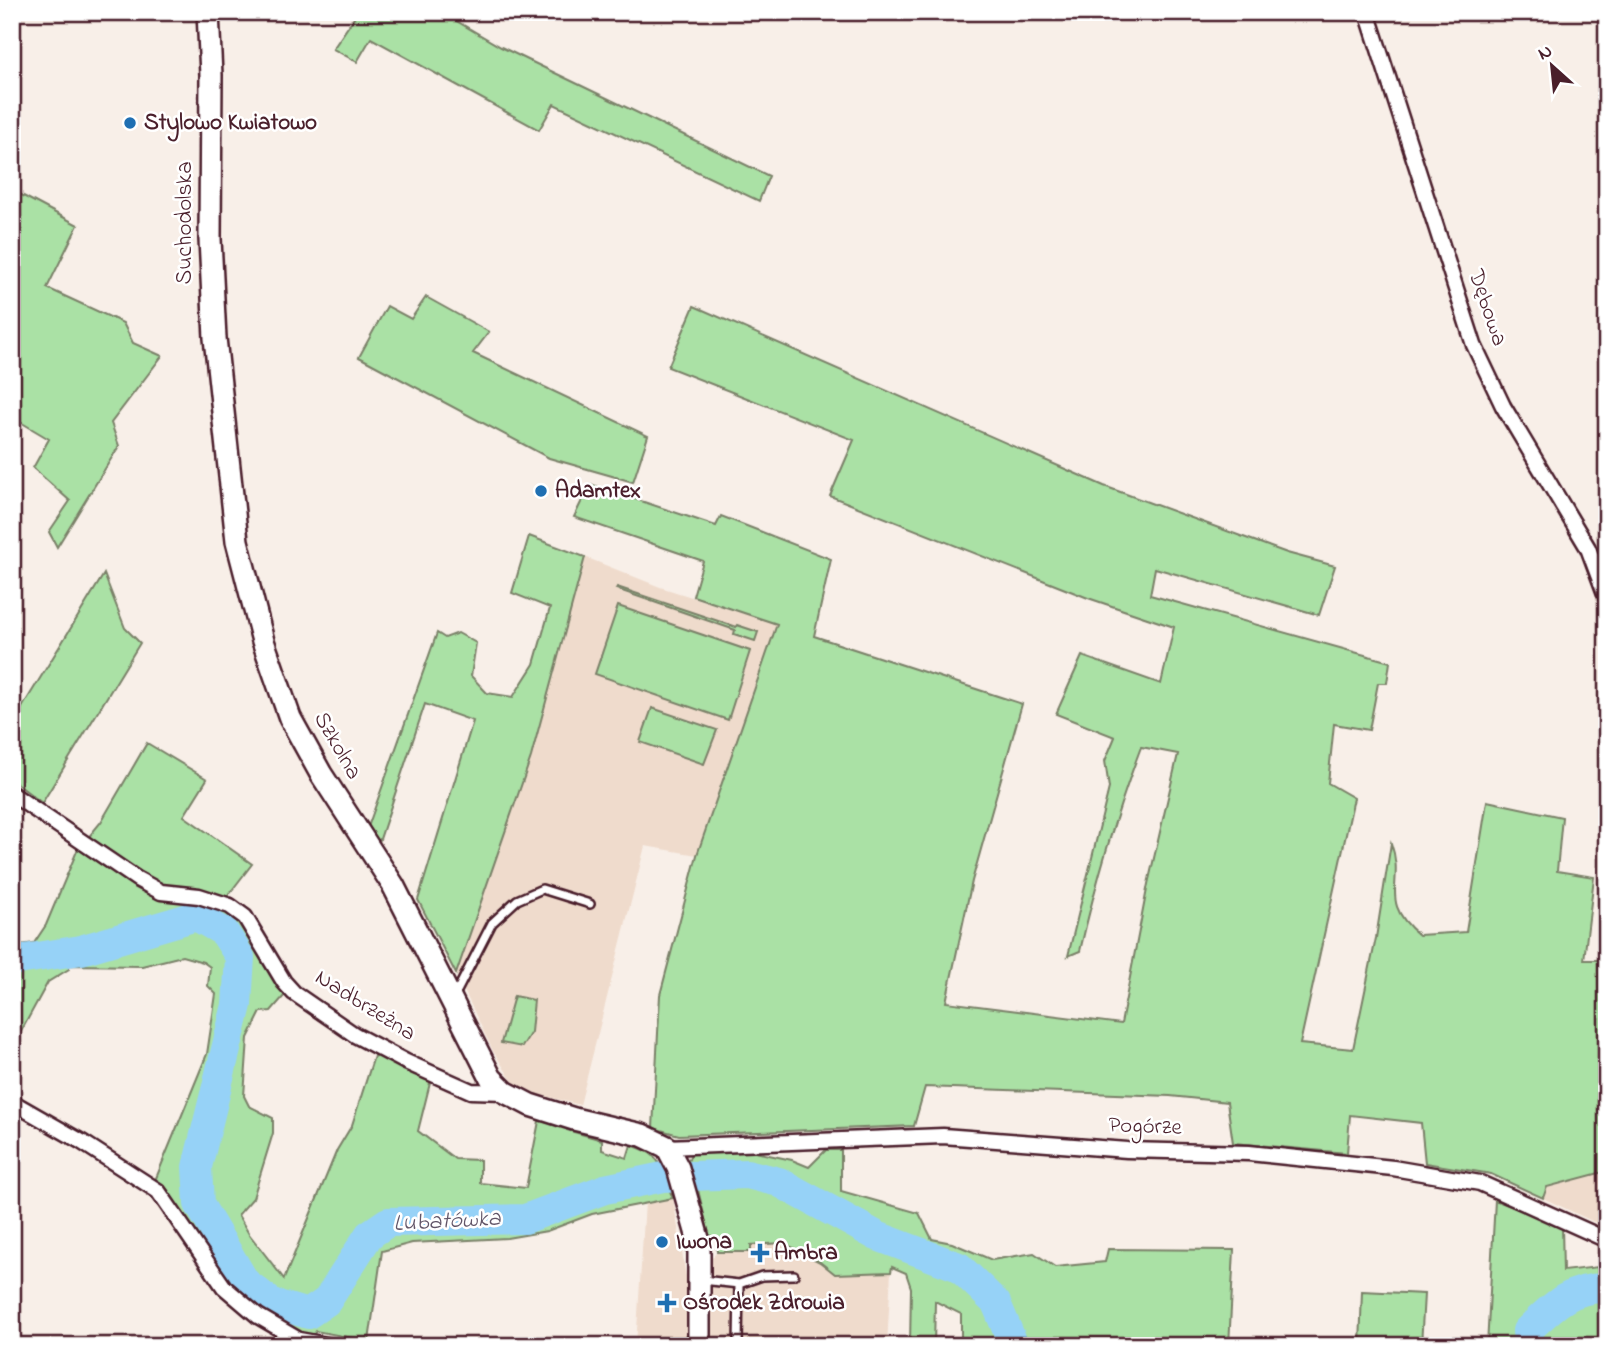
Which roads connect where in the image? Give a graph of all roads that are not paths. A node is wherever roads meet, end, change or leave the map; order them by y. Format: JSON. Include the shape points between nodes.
{"nodes":[{"id":1,"x":208,"y":12,"type":"edge"},
{"id":2,"x":1367,"y":12,"type":"edge"},
{"id":3,"x":220,"y":391,"type":"joint"},
{"id":4,"x":1607,"y":599,"type":"edge"},
{"id":5,"x":12,"y":794,"type":"edge"},
{"id":6,"x":590,"y":904,"type":"dead end"},
{"id":7,"x":452,"y":1002,"type":"junction"},
{"id":8,"x":505,"y":1093,"type":"junction"},
{"id":9,"x":12,"y":1102,"type":"edge"},
{"id":10,"x":667,"y":1147,"type":"junction"},
{"id":11,"x":1607,"y":1240,"type":"edge"},
{"id":12,"x":794,"y":1275,"type":"dead end"},
{"id":13,"x":700,"y":1280,"type":"junction"},
{"id":14,"x":739,"y":1284,"type":"junction"},
{"id":15,"x":332,"y":1346,"type":"edge"},
{"id":16,"x":699,"y":1346,"type":"edge"},
{"id":17,"x":738,"y":1346,"type":"edge"}],
"edges":[{"from":1,"to":3,"type":"street","name":"Suchodolska","via":[[211,252]]},
{"from":2,"to":4,"type":"street","name":"Dębowa","via":[[1483,366],[1588,548]]},
{"from":3,"to":7,"type":"street","name":"Szkolna","via":[[237,541],[263,641],[290,718],[393,885]]},
{"from":5,"to":8,"type":"street","name":"Nadbrzeżna","via":[[161,892],[199,896],[230,906],[245,917],[294,993],[355,1035],[471,1091]]},
{"from":6,"to":7,"type":"lane","via":[[542,889],[517,900],[492,923]]},
{"from":7,"to":8,"type":"street","name":"Szkolna","via":[[482,1063]]},
{"from":8,"to":10,"type":"street","name":"Nadbrzeżna"},
{"from":9,"to":15,"type":"street","via":[[158,1191],[224,1287],[258,1316],[299,1340]]},
{"from":10,"to":11,"type":"street","name":"Pogórze","via":[[943,1136],[1127,1150],[1262,1154],[1480,1183]]},
{"from":10,"to":13,"type":"street","via":[[678,1168],[699,1242]]},
{"from":12,"to":14,"type":"lane","via":[[762,1276]]},
{"from":13,"to":14,"type":"lane"},
{"from":13,"to":16,"type":"street"},
{"from":14,"to":17,"type":"lane"}]}
